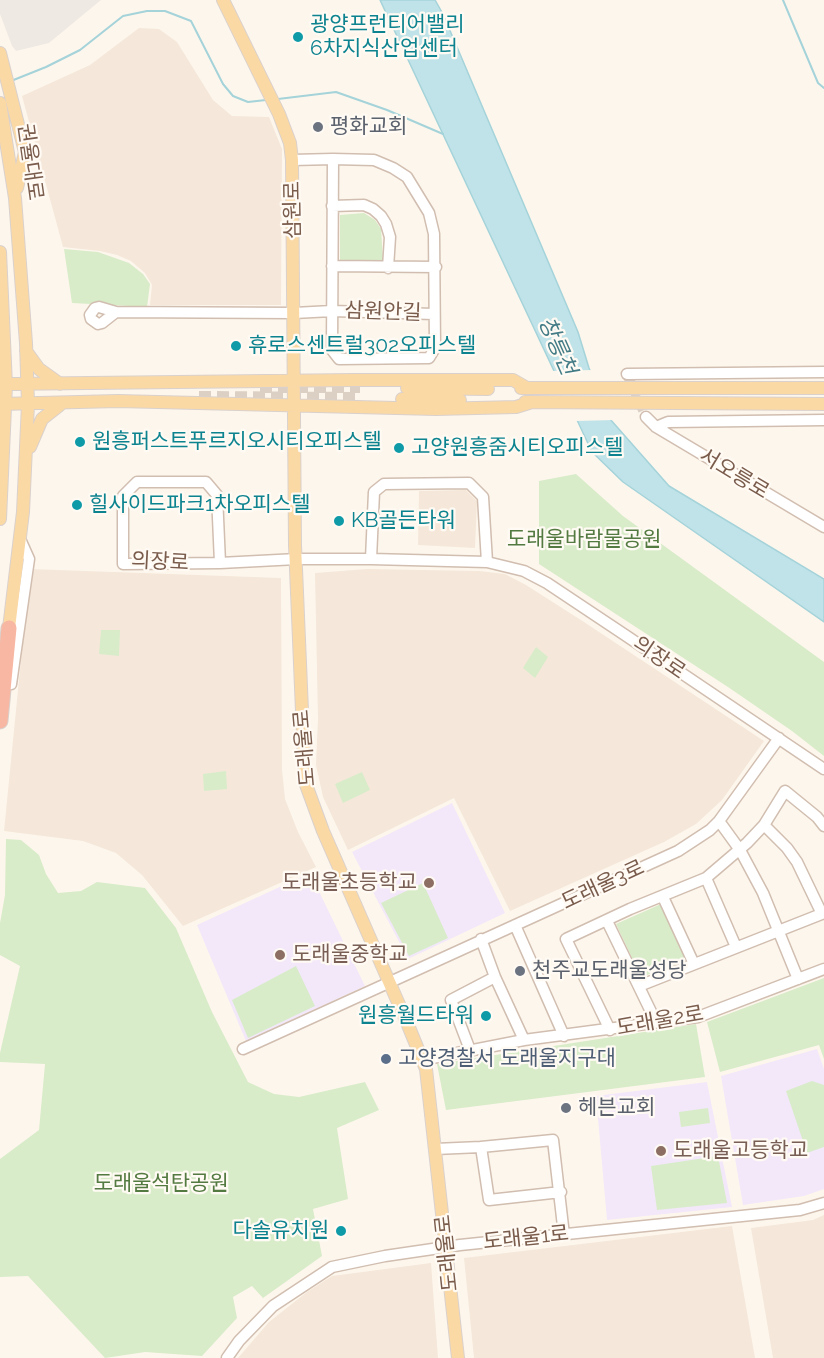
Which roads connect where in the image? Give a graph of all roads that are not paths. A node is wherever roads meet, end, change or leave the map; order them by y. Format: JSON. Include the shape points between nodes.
{"nodes":[{"id":1,"x":223,"y":0,"type":"edge"},
{"id":2,"x":0,"y":53,"type":"edge"},
{"id":3,"x":1,"y":107,"type":"edge"},
{"id":4,"x":333,"y":159,"type":"junction"},
{"id":5,"x":292,"y":160,"type":"junction"},
{"id":6,"x":15,"y":198,"type":"junction"},
{"id":7,"x":332,"y":206,"type":"junction"},
{"id":8,"x":0,"y":252,"type":"edge"},
{"id":9,"x":332,"y":266,"type":"junction"},
{"id":10,"x":436,"y":267,"type":"junction"},
{"id":11,"x":388,"y":268,"type":"junction"},
{"id":12,"x":1,"y":270,"type":"edge"},
{"id":13,"x":332,"y":311,"type":"junction"},
{"id":14,"x":116,"y":312,"type":"dead end"},
{"id":15,"x":294,"y":313,"type":"junction"},
{"id":16,"x":434,"y":314,"type":"junction"},
{"id":17,"x":26,"y":351,"type":"junction"},
{"id":18,"x":2,"y":353,"type":"edge"},
{"id":19,"x":824,"y":372,"type":"edge"},
{"id":20,"x":627,"y":374,"type":"dead end"},
{"id":21,"x":294,"y":381,"type":"junction"},
{"id":22,"x":3,"y":384,"type":"edge"},
{"id":23,"x":61,"y":384,"type":"junction"},
{"id":24,"x":27,"y":385,"type":"junction"},
{"id":25,"x":529,"y":388,"type":"junction"},
{"id":26,"x":824,"y":388,"type":"edge"},
{"id":27,"x":294,"y":400,"type":"junction"},
{"id":28,"x":64,"y":402,"type":"junction"},
{"id":29,"x":533,"y":402,"type":"junction"},
{"id":30,"x":3,"y":404,"type":"edge"},
{"id":31,"x":28,"y":404,"type":"junction"},
{"id":32,"x":824,"y":404,"type":"edge"},
{"id":33,"x":646,"y":417,"type":"tunnel mouth"},
{"id":34,"x":824,"y":420,"type":"edge"},
{"id":35,"x":656,"y":427,"type":"junction"},
{"id":36,"x":2,"y":440,"type":"edge"},
{"id":37,"x":26,"y":456,"type":"junction"},
{"id":38,"x":2,"y":473,"type":"edge"},
{"id":39,"x":0,"y":519,"type":"edge"},
{"id":40,"x":824,"y":527,"type":"edge"},
{"id":41,"x":20,"y":539,"type":"junction"},
{"id":42,"x":297,"y":559,"type":"junction"},
{"id":43,"x":371,"y":559,"type":"junction"},
{"id":44,"x":488,"y":562,"type":"junction"},
{"id":45,"x":220,"y":563,"type":"junction"},
{"id":46,"x":5,"y":611,"type":"edge"},
{"id":47,"x":9,"y":628,"type":"joint"},
{"id":48,"x":7,"y":684,"type":"dead end"},
{"id":49,"x":0,"y":721,"type":"edge"},
{"id":50,"x":779,"y":738,"type":"junction"},
{"id":51,"x":824,"y":769,"type":"edge"},
{"id":52,"x":719,"y":821,"type":"junction"},
{"id":53,"x":764,"y":825,"type":"junction"},
{"id":54,"x":824,"y":826,"type":"edge"},
{"id":55,"x":740,"y":850,"type":"junction"},
{"id":56,"x":706,"y":878,"type":"junction"},
{"id":57,"x":663,"y":897,"type":"junction"},
{"id":58,"x":823,"y":914,"type":"edge"},
{"id":59,"x":607,"y":921,"type":"junction"},
{"id":60,"x":515,"y":925,"type":"junction"},
{"id":61,"x":779,"y":932,"type":"junction"},
{"id":62,"x":481,"y":939,"type":"junction"},
{"id":63,"x":736,"y":947,"type":"junction"},
{"id":64,"x":694,"y":964,"type":"junction"},
{"id":65,"x":824,"y":969,"type":"edge"},
{"id":66,"x":495,"y":977,"type":"junction"},
{"id":67,"x":798,"y":979,"type":"junction"},
{"id":68,"x":390,"y":984,"type":"junction"},
{"id":69,"x":639,"y":986,"type":"junction"},
{"id":70,"x":656,"y":1022,"type":"junction"},
{"id":71,"x":610,"y":1030,"type":"junction"},
{"id":72,"x":564,"y":1036,"type":"junction"},
{"id":73,"x":525,"y":1040,"type":"junction"},
{"id":74,"x":243,"y":1049,"type":"dead end"},
{"id":75,"x":470,"y":1050,"type":"junction"},
{"id":76,"x":423,"y":1060,"type":"junction"},
{"id":77,"x":482,"y":1147,"type":"junction"},
{"id":78,"x":435,"y":1149,"type":"junction"},
{"id":79,"x":561,"y":1192,"type":"junction"},
{"id":80,"x":824,"y":1203,"type":"edge"},
{"id":81,"x":564,"y":1235,"type":"junction"},
{"id":82,"x":446,"y":1248,"type":"junction"},
{"id":83,"x":227,"y":1358,"type":"edge"},
{"id":84,"x":458,"y":1358,"type":"edge"}],
"edges":[{"from":1,"to":5,"type":"main road","name":"삼원로","via":[[276,109],[290,143]]},
{"from":2,"to":6,"type":"main road","via":[[25,152]]},
{"from":3,"to":6,"type":"main road","name":"권율대로"},
{"from":4,"to":5,"type":"street","name":"삼원안길"},
{"from":4,"to":7,"type":"street","name":"삼원안길"},
{"from":4,"to":10,"type":"street","name":"삼원안길","via":[[374,160],[407,177],[429,213]]},
{"from":5,"to":15,"type":"main road","name":"삼원로"},
{"from":6,"to":17,"type":"main road","name":"권율대로"},
{"from":7,"to":9,"type":"street","name":"삼원안길"},
{"from":7,"to":11,"type":"street","via":[[364,205],[381,216],[390,237]]},
{"from":8,"to":12,"type":"main road"},
{"from":9,"to":11,"type":"street","name":"삼원안길"},
{"from":9,"to":13,"type":"street","name":"삼원안길"},
{"from":10,"to":11,"type":"street","name":"삼원안길"},
{"from":10,"to":16,"type":"street","name":"삼원안길"},
{"from":12,"to":18,"type":"main road"},
{"from":13,"to":15,"type":"street","name":"삼원안길"},
{"from":13,"to":16,"type":"street","name":"삼원안길"},
{"from":13,"to":16,"type":"street","name":"삼원안길","via":[[332,350],[339,358],[429,358],[435,348]]},
{"from":14,"to":15,"type":"street"},
{"from":15,"to":21,"type":"main road","name":"삼원로"},
{"from":17,"to":23,"type":"main road","via":[[42,372]]},
{"from":17,"to":24,"type":"main road","name":"권율대로"},
{"from":18,"to":22,"type":"main road"},
{"from":19,"to":20,"type":"street"},
{"from":21,"to":23,"type":"main road"},
{"from":21,"to":25,"type":"main road","via":[[513,380]]},
{"from":21,"to":27,"type":"main road","name":"삼원로"},
{"from":22,"to":24,"type":"main road"},
{"from":22,"to":30,"type":"main road"},
{"from":23,"to":24,"type":"main road"},
{"from":24,"to":31,"type":"main road","name":"권율대로"},
{"from":25,"to":26,"type":"main road"},
{"from":25,"to":29,"type":"main road","via":[[360,393]]},
{"from":27,"to":28,"type":"main road"},
{"from":27,"to":29,"type":"main road","via":[[475,408],[516,407]]},
{"from":27,"to":42,"type":"main road","name":"도래울로"},
{"from":28,"to":31,"type":"main road"},
{"from":28,"to":37,"type":"main road","via":[[42,418]]},
{"from":29,"to":32,"type":"main road"},
{"from":30,"to":31,"type":"main road"},
{"from":30,"to":36,"type":"main road"},
{"from":31,"to":37,"type":"main road","name":"권율대로"},
{"from":33,"to":35,"type":"street","name":"서오릉로"},
{"from":34,"to":35,"type":"street","via":[[668,422]]},
{"from":35,"to":40,"type":"street","name":"서오릉로"},
{"from":36,"to":38,"type":"main road"},
{"from":37,"to":41,"type":"main road","name":"권율대로"},
{"from":38,"to":39,"type":"main road"},
{"from":41,"to":46,"type":"main road","name":"권율대로"},
{"from":41,"to":48,"type":"street","via":[[29,559],[11,684]]},
{"from":42,"to":43,"type":"street","name":"의장로"},
{"from":42,"to":45,"type":"street","name":"의장로"},
{"from":42,"to":68,"type":"main road","name":"도래울로","via":[[305,782]]},
{"from":43,"to":44,"type":"street","name":"의장로"},
{"from":43,"to":44,"type":"street","via":[[374,492],[384,484],[469,483],[483,497]]},
{"from":44,"to":50,"type":"street","name":"의장로","via":[[524,571],[547,583]]},
{"from":45,"to":45,"type":"street","name":"의장로","via":[[123,564],[123,496],[136,482],[206,482],[217,495]]},
{"from":46,"to":47,"type":"main road","name":"권율대로"},
{"from":47,"to":49,"type":"highway","name":"권율대로"},
{"from":50,"to":51,"type":"street","name":"의장로"},
{"from":50,"to":52,"type":"street","name":"도래울3로"},
{"from":52,"to":55,"type":"street"},
{"from":52,"to":60,"type":"street","name":"도래울3로","via":[[678,850]]},
{"from":53,"to":54,"type":"street","via":[[785,791]]},
{"from":53,"to":55,"type":"street"},
{"from":53,"to":58,"type":"street","via":[[797,862]]},
{"from":55,"to":56,"type":"street"},
{"from":55,"to":61,"type":"street","via":[[764,893]]},
{"from":56,"to":57,"type":"street"},
{"from":56,"to":63,"type":"street"},
{"from":57,"to":59,"type":"street"},
{"from":57,"to":64,"type":"street"},
{"from":58,"to":61,"type":"street"},
{"from":59,"to":69,"type":"street"},
{"from":59,"to":71,"type":"street","via":[[566,939]]},
{"from":60,"to":62,"type":"street","name":"도래울3로"},
{"from":60,"to":72,"type":"street"},
{"from":61,"to":63,"type":"street"},
{"from":61,"to":67,"type":"street"},
{"from":62,"to":66,"type":"street"},
{"from":62,"to":68,"type":"street","name":"도래울3로"},
{"from":63,"to":64,"type":"street"},
{"from":64,"to":69,"type":"street"},
{"from":65,"to":67,"type":"street","name":"도래울2로"},
{"from":66,"to":73,"type":"street"},
{"from":66,"to":75,"type":"street","via":[[451,1000]]},
{"from":67,"to":70,"type":"street","name":"도래울2로","via":[[698,1017]]},
{"from":68,"to":74,"type":"street","name":"도래울3로"},
{"from":68,"to":76,"type":"main road","name":"도래울로"},
{"from":69,"to":70,"type":"street"},
{"from":70,"to":71,"type":"street","name":"도래울2로"},
{"from":71,"to":72,"type":"street","name":"도래울2로"},
{"from":72,"to":73,"type":"street","name":"도래울2로"},
{"from":73,"to":75,"type":"street","name":"도래울2로"},
{"from":75,"to":76,"type":"street","name":"도래울2로"},
{"from":76,"to":78,"type":"main road","name":"도래울로"},
{"from":77,"to":78,"type":"street"},
{"from":77,"to":79,"type":"street","via":[[553,1140]]},
{"from":77,"to":79,"type":"street","via":[[489,1200]]},
{"from":78,"to":82,"type":"main road","name":"도래울로"},
{"from":79,"to":81,"type":"street"},
{"from":80,"to":81,"type":"street","name":"도래울1로","via":[[800,1210]]},
{"from":81,"to":82,"type":"street","name":"도래울1로"},
{"from":82,"to":83,"type":"street","name":"도래울1로","via":[[332,1267],[273,1306],[238,1341]]},
{"from":82,"to":84,"type":"main road","name":"도래울로"}]}
